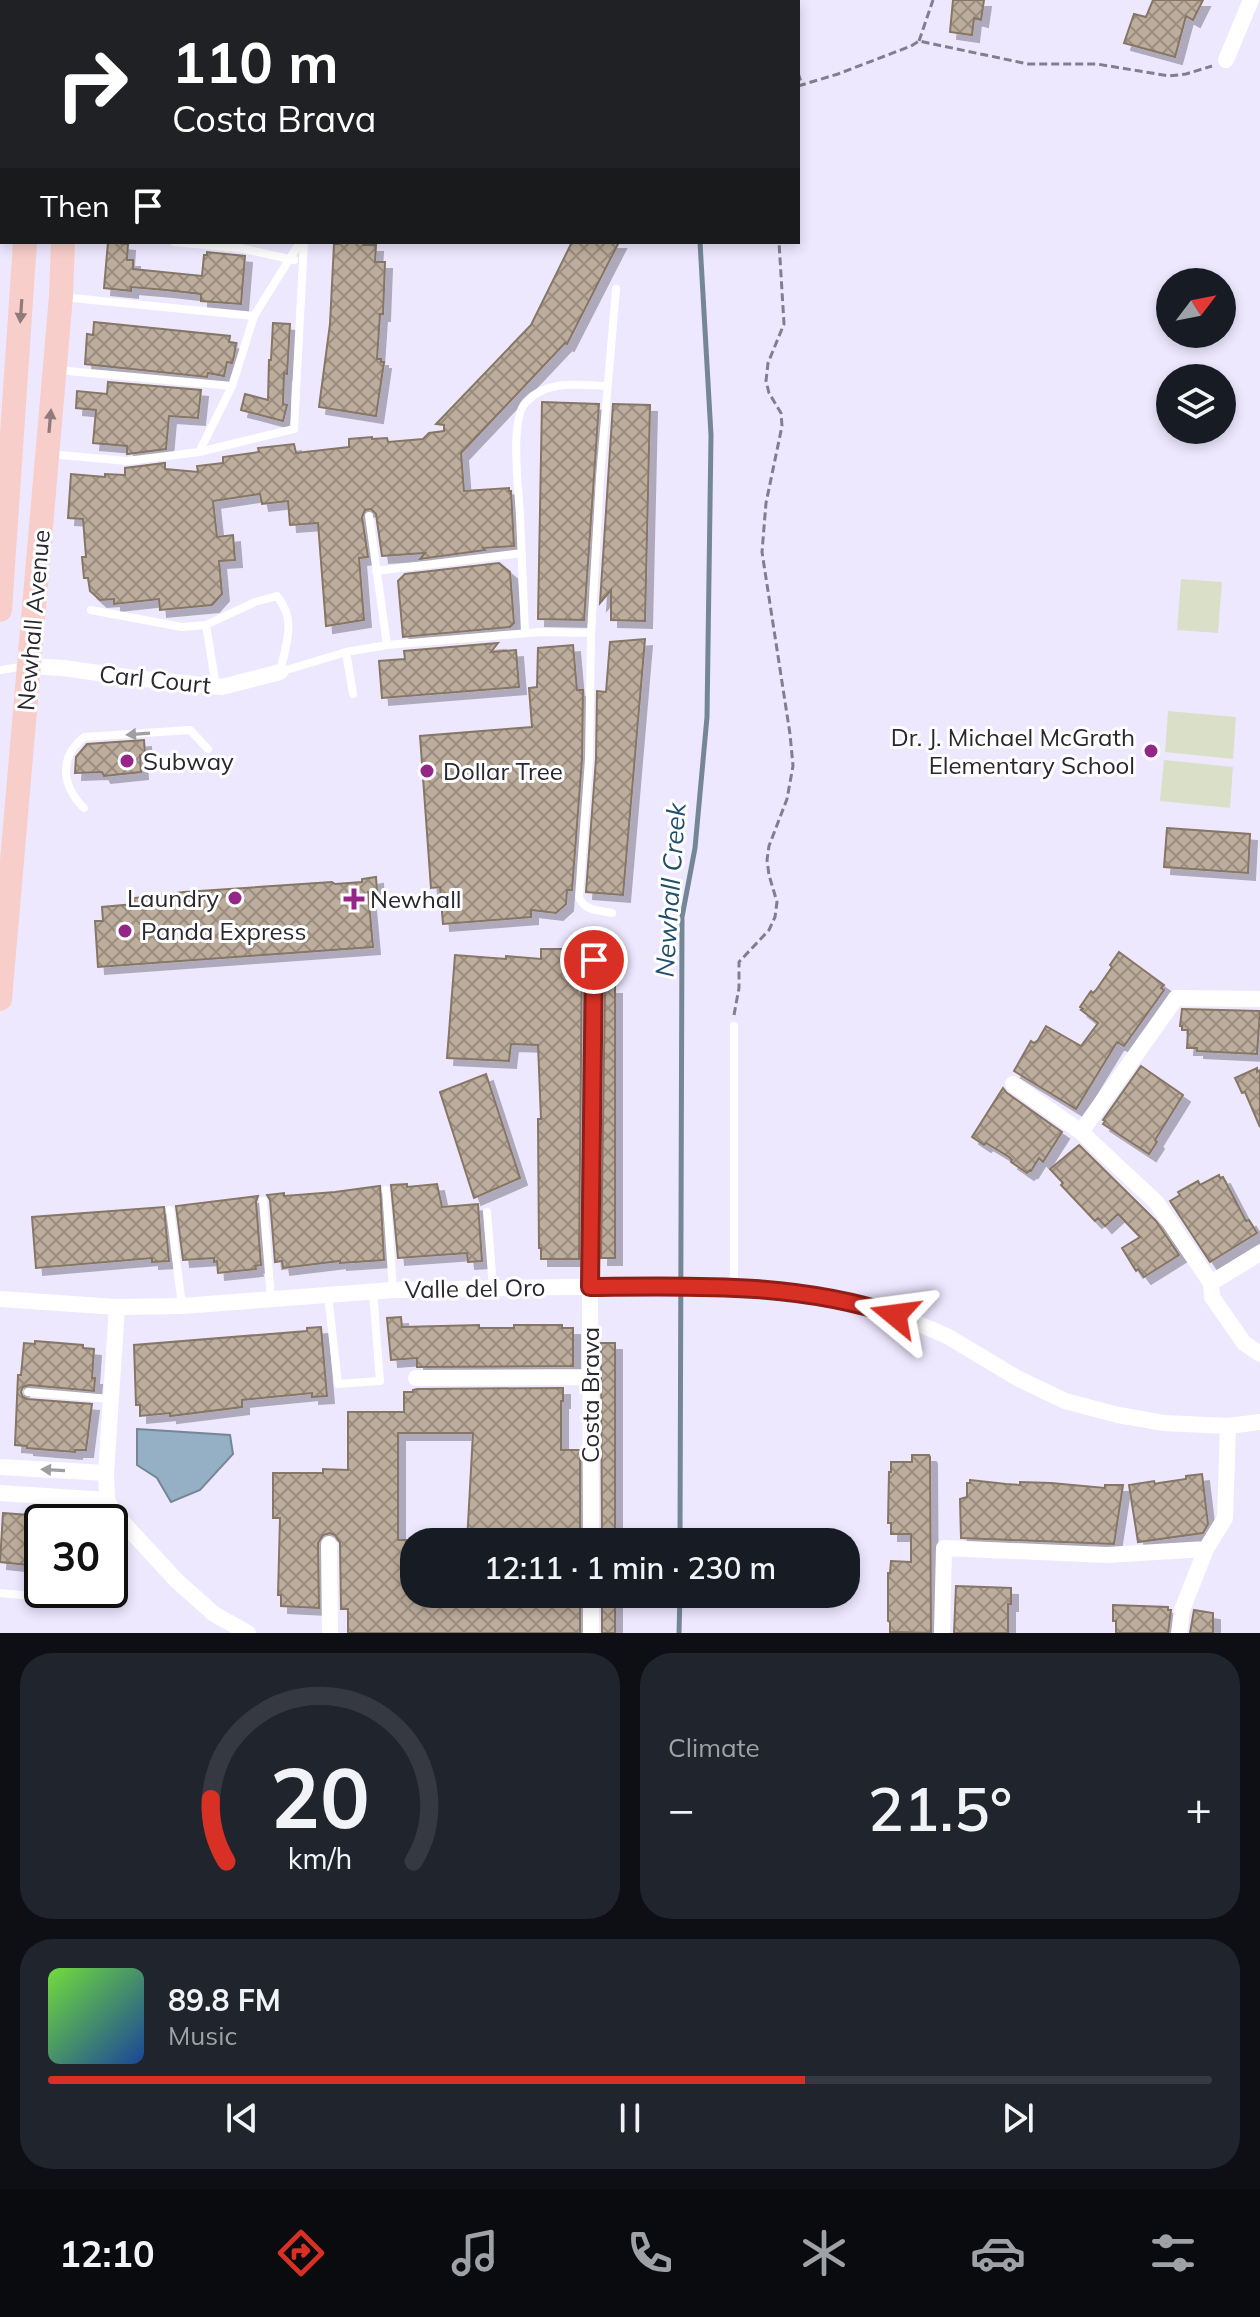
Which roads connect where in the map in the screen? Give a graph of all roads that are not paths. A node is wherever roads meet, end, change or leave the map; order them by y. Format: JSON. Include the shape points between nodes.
{"nodes":[{"id":1,"x":1251,"y":0,"type":"edge"},
{"id":2,"x":1226,"y":60,"type":"road end"},
{"id":3,"x":25,"y":244,"type":"edge"},
{"id":4,"x":63,"y":244,"type":"edge"},
{"id":5,"x":196,"y":244,"type":"edge"},
{"id":6,"x":301,"y":244,"type":"edge"},
{"id":7,"x":302,"y":244,"type":"edge"},
{"id":8,"x":290,"y":259,"type":"junction"},
{"id":9,"x":303,"y":262,"type":"junction"},
{"id":10,"x":616,"y":289,"type":"dead end"},
{"id":11,"x":61,"y":296,"type":"junction"},
{"id":12,"x":254,"y":316,"type":"junction"},
{"id":13,"x":55,"y":370,"type":"junction"},
{"id":14,"x":232,"y":386,"type":"junction"},
{"id":15,"x":607,"y":386,"type":"junction"},
{"id":16,"x":199,"y":452,"type":"junction"},
{"id":17,"x":47,"y":454,"type":"junction"},
{"id":18,"x":369,"y":516,"type":"dead end"},
{"id":19,"x":522,"y":553,"type":"junction"},
{"id":20,"x":376,"y":571,"type":"junction"},
{"id":21,"x":0,"y":610,"type":"edge"},
{"id":22,"x":91,"y":610,"type":"dead end"},
{"id":23,"x":206,"y":625,"type":"junction"},
{"id":24,"x":525,"y":633,"type":"junction"},
{"id":25,"x":591,"y":633,"type":"junction"},
{"id":26,"x":387,"y":645,"type":"junction"},
{"id":27,"x":346,"y":652,"type":"junction"},
{"id":28,"x":28,"y":666,"type":"junction"},
{"id":29,"x":0,"y":670,"type":"edge"},
{"id":30,"x":280,"y":672,"type":"junction"},
{"id":31,"x":216,"y":686,"type":"junction"},
{"id":32,"x":353,"y":694,"type":"dead end"},
{"id":33,"x":208,"y":749,"type":"dead end"},
{"id":34,"x":84,"y":808,"type":"dead end"},
{"id":35,"x":612,"y":913,"type":"dead end"},
{"id":36,"x":594,"y":960,"type":"dead end"},
{"id":37,"x":0,"y":999,"type":"edge"},
{"id":38,"x":1260,"y":999,"type":"edge"},
{"id":39,"x":734,"y":1026,"type":"road end"},
{"id":40,"x":1013,"y":1084,"type":"dead end"},
{"id":41,"x":1081,"y":1132,"type":"junction"},
{"id":42,"x":386,"y":1190,"type":"dead end"},
{"id":43,"x":263,"y":1201,"type":"dead end"},
{"id":44,"x":170,"y":1210,"type":"dead end"},
{"id":45,"x":487,"y":1212,"type":"dead end"},
{"id":46,"x":1260,"y":1253,"type":"edge"},
{"id":47,"x":1211,"y":1283,"type":"junction"},
{"id":48,"x":493,"y":1287,"type":"junction"},
{"id":49,"x":590,"y":1287,"type":"junction"},
{"id":50,"x":729,"y":1288,"type":"junction"},
{"id":51,"x":393,"y":1290,"type":"junction"},
{"id":52,"x":373,"y":1291,"type":"junction"},
{"id":53,"x":328,"y":1294,"type":"junction"},
{"id":54,"x":271,"y":1298,"type":"junction"},
{"id":55,"x":0,"y":1299,"type":"edge"},
{"id":56,"x":182,"y":1306,"type":"junction"},
{"id":57,"x":117,"y":1307,"type":"junction"},
{"id":58,"x":1260,"y":1354,"type":"edge"},
{"id":59,"x":590,"y":1377,"type":"junction"},
{"id":60,"x":416,"y":1378,"type":"dead end"},
{"id":61,"x":28,"y":1392,"type":"dead end"},
{"id":62,"x":111,"y":1399,"type":"junction"},
{"id":63,"x":1260,"y":1422,"type":"edge"},
{"id":64,"x":1228,"y":1426,"type":"junction"},
{"id":65,"x":0,"y":1467,"type":"edge"},
{"id":66,"x":106,"y":1473,"type":"junction"},
{"id":67,"x":0,"y":1493,"type":"edge"},
{"id":68,"x":107,"y":1500,"type":"junction"},
{"id":69,"x":591,"y":1528,"type":"edge"},
{"id":70,"x":329,"y":1544,"type":"dead end"},
{"id":71,"x":1206,"y":1549,"type":"junction"},
{"id":72,"x":0,"y":1593,"type":"edge"},
{"id":73,"x":24,"y":1595,"type":"edge"},
{"id":74,"x":591,"y":1608,"type":"edge"},
{"id":75,"x":248,"y":1633,"type":"edge"},
{"id":76,"x":330,"y":1633,"type":"edge"},
{"id":77,"x":591,"y":1633,"type":"edge"},
{"id":78,"x":942,"y":1633,"type":"edge"},
{"id":79,"x":1179,"y":1633,"type":"edge"}],
"edges":[{"from":1,"to":2,"type":"street"},
{"from":3,"to":21,"type":"main road","name":"Newhall Avenue","one_way":true},
{"from":4,"to":11,"type":"main road","name":"Newhall Avenue"},
{"from":5,"to":8,"type":"lane"},
{"from":6,"to":8,"type":"lane"},
{"from":7,"to":9,"type":"lane"},
{"from":8,"to":9,"type":"lane"},
{"from":8,"to":12,"type":"lane"},
{"from":9,"to":16,"type":"lane","via":[[294,429]]},
{"from":10,"to":15,"type":"lane"},
{"from":11,"to":12,"type":"lane"},
{"from":11,"to":13,"type":"main road","name":"Newhall Avenue"},
{"from":12,"to":14,"type":"lane"},
{"from":13,"to":14,"type":"lane"},
{"from":17,"to":13,"type":"main road","name":"Newhall Avenue","one_way":true},
{"from":14,"to":16,"type":"lane"},
{"from":15,"to":19,"type":"lane","via":[[560,385],[523,404],[516,469]]},
{"from":15,"to":25,"type":"lane"},
{"from":16,"to":17,"type":"lane","via":[[127,461]]},
{"from":17,"to":28,"type":"main road","name":"Newhall Avenue"},
{"from":18,"to":20,"type":"lane"},
{"from":19,"to":20,"type":"lane"},
{"from":19,"to":24,"type":"lane"},
{"from":20,"to":26,"type":"lane"},
{"from":22,"to":23,"type":"lane","via":[[182,627]]},
{"from":23,"to":30,"type":"lane","via":[[277,596],[286,606],[289,625]]},
{"from":23,"to":31,"type":"lane"},
{"from":24,"to":25,"type":"lane"},
{"from":24,"to":26,"type":"lane"},
{"from":25,"to":35,"type":"lane","via":[[579,897],[587,908]]},
{"from":26,"to":27,"type":"lane"},
{"from":27,"to":30,"type":"lane"},
{"from":27,"to":32,"type":"lane"},
{"from":28,"to":29,"type":"lane"},
{"from":28,"to":31,"type":"street","name":"Carl Court"},
{"from":28,"to":37,"type":"main road","name":"Newhall Avenue"},
{"from":30,"to":31,"type":"street","name":"Carl Court"},
{"from":33,"to":34,"type":"lane","one_way":true,"via":[[190,730],[84,737],[73,745],[66,763],[71,796]]},
{"from":36,"to":49,"type":"street","name":"Costa Brava"},
{"from":38,"to":41,"type":"street","via":[[1176,998]]},
{"from":39,"to":50,"type":"lane"},
{"from":40,"to":41,"type":"street"},
{"from":41,"to":47,"type":"street","via":[[1156,1202]]},
{"from":42,"to":51,"type":"lane"},
{"from":43,"to":54,"type":"lane"},
{"from":44,"to":56,"type":"lane"},
{"from":45,"to":48,"type":"lane"},
{"from":46,"to":47,"type":"street"},
{"from":47,"to":58,"type":"street","via":[[1212,1297],[1244,1343]]},
{"from":48,"to":49,"type":"street","name":"Valle del Oro"},
{"from":48,"to":51,"type":"street","name":"Valle del Oro"},
{"from":49,"to":50,"type":"street","name":"Valle del Oro"},
{"from":49,"to":59,"type":"street","name":"Costa Brava"},
{"from":50,"to":64,"type":"street","name":"Valle del Oro","via":[[827,1296],[889,1313],[947,1336],[1065,1401],[1164,1423]]},
{"from":51,"to":52,"type":"street","name":"Valle del Oro"},
{"from":52,"to":53,"type":"street","name":"Valle del Oro"},
{"from":52,"to":53,"type":"lane","via":[[380,1381],[338,1384]]},
{"from":53,"to":54,"type":"street","name":"Valle del Oro"},
{"from":54,"to":56,"type":"street","name":"Valle del Oro"},
{"from":55,"to":57,"type":"street","name":"Valle del Oro"},
{"from":56,"to":57,"type":"street","name":"Valle del Oro"},
{"from":57,"to":62,"type":"street"},
{"from":59,"to":60,"type":"street"},
{"from":59,"to":69,"type":"street","name":"Costa Brava"},
{"from":61,"to":62,"type":"lane"},
{"from":62,"to":66,"type":"street"},
{"from":63,"to":64,"type":"street","name":"Valle del Oro"},
{"from":64,"to":71,"type":"street","via":[[1225,1518]]},
{"from":66,"to":65,"type":"street","one_way":true},
{"from":66,"to":68,"type":"street"},
{"from":67,"to":68,"type":"street"},
{"from":68,"to":75,"type":"street","via":[[177,1581],[214,1614]]},
{"from":70,"to":76,"type":"street"},
{"from":71,"to":78,"type":"street","via":[[1107,1555],[944,1548]]},
{"from":71,"to":79,"type":"street","via":[[1182,1610]]},
{"from":72,"to":73,"type":"lane"},
{"from":74,"to":77,"type":"street"}]}
